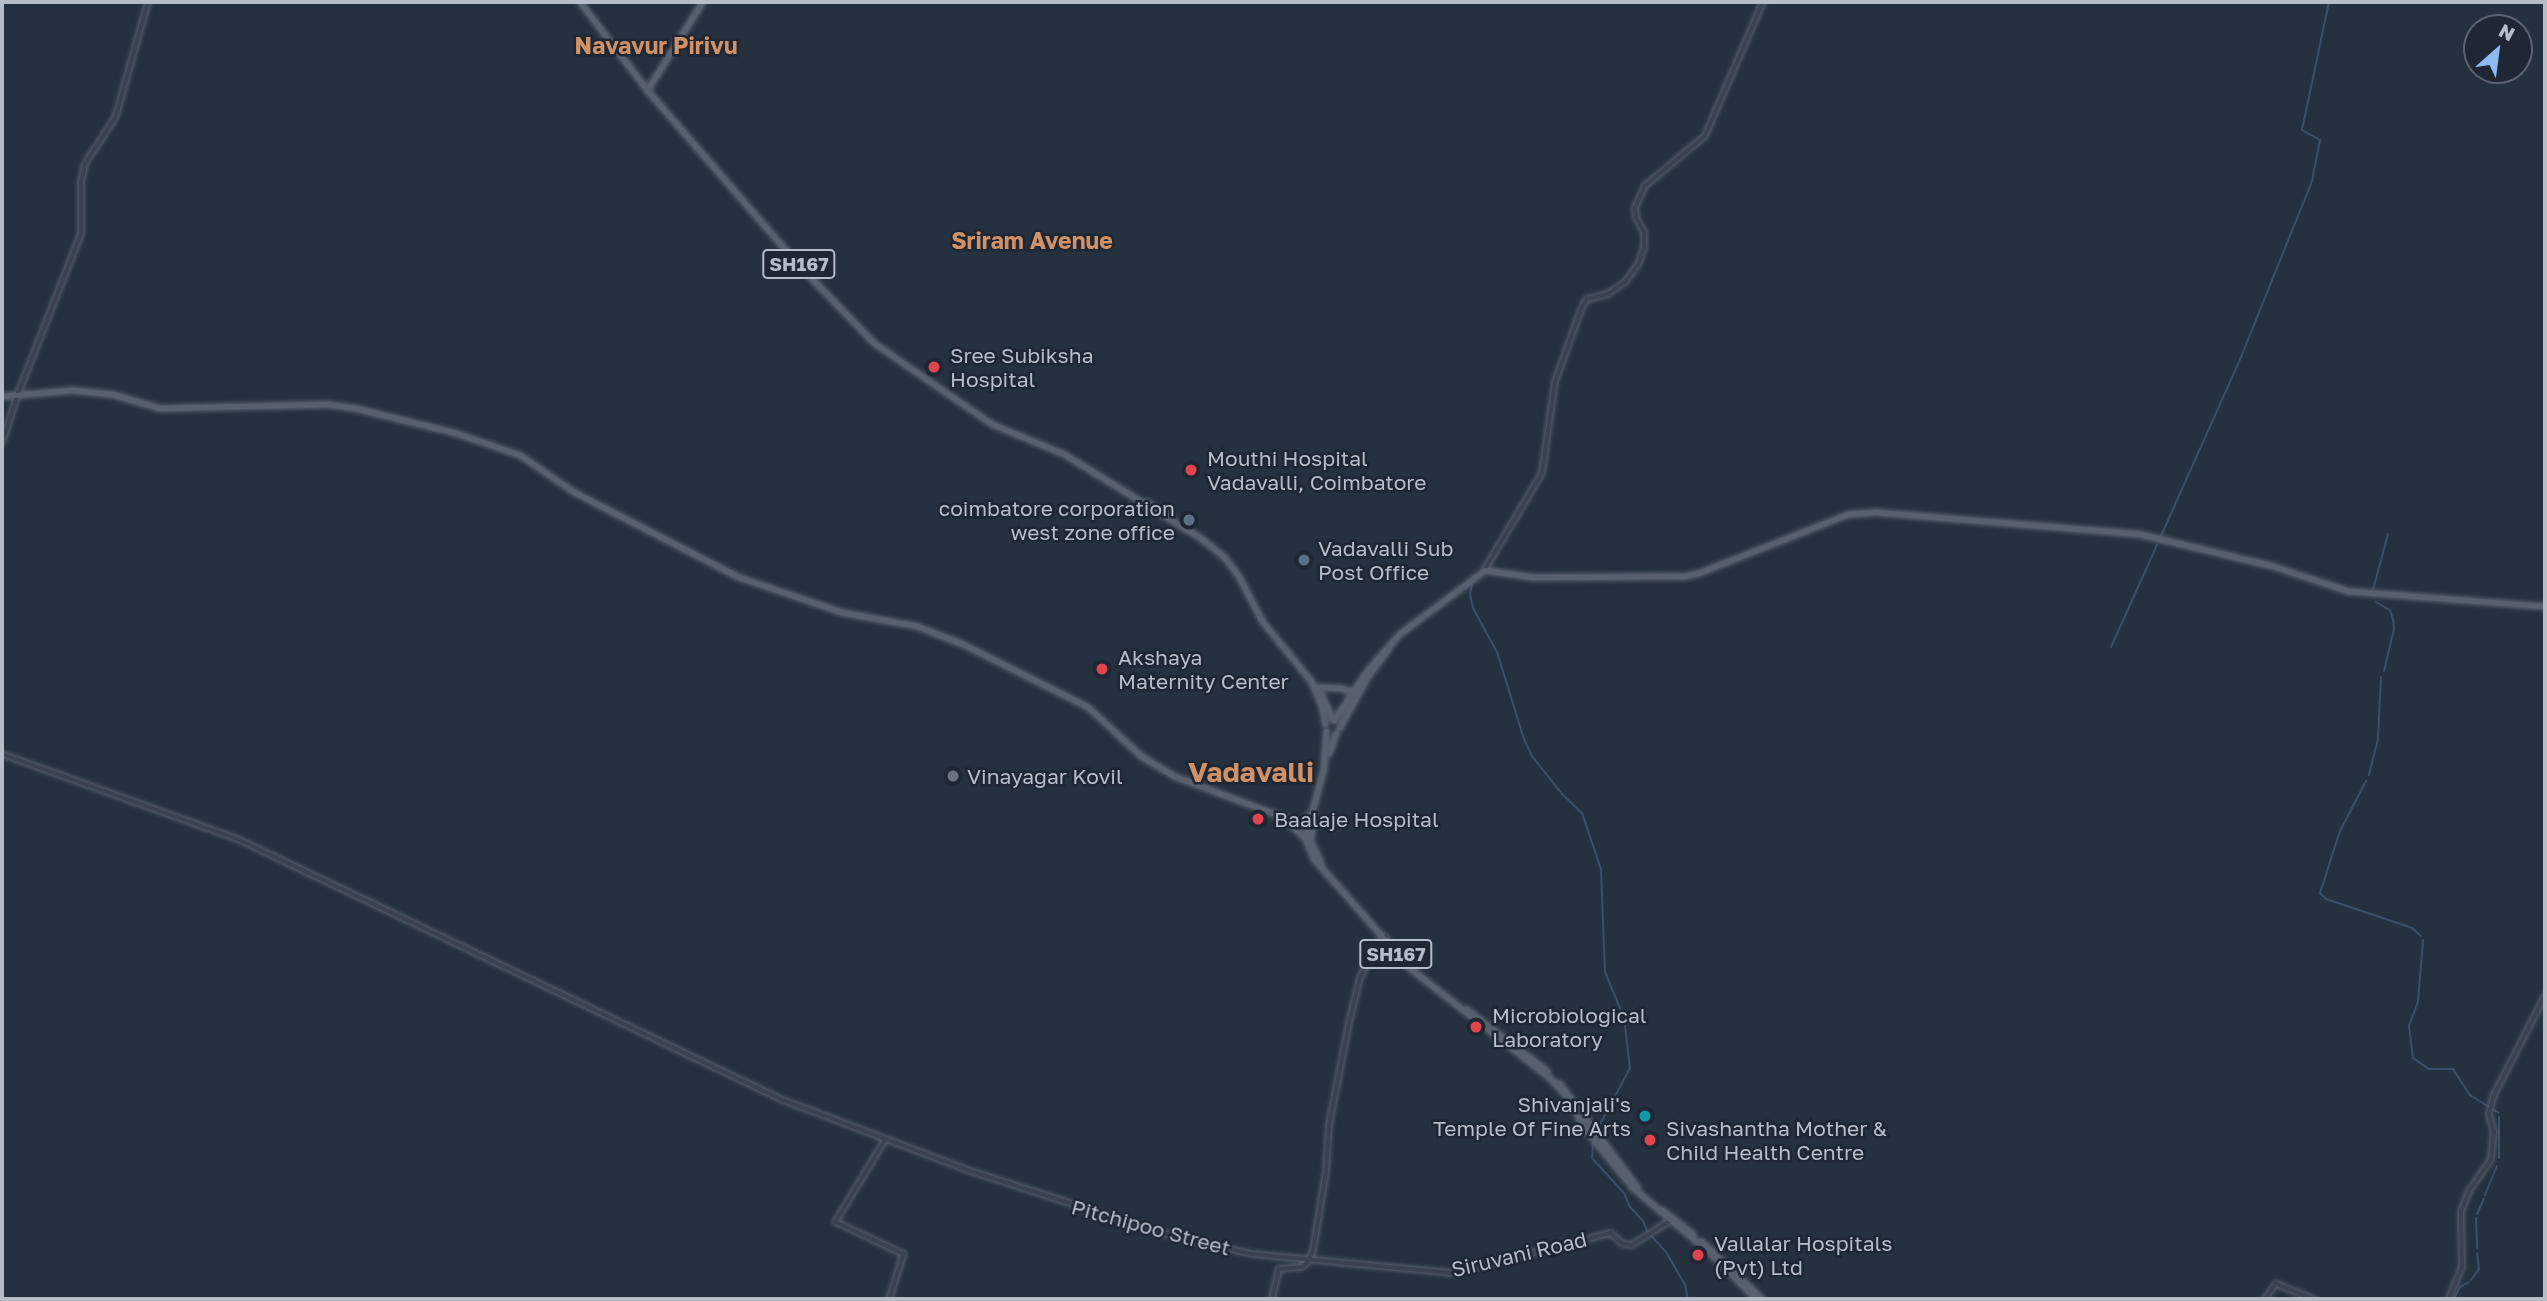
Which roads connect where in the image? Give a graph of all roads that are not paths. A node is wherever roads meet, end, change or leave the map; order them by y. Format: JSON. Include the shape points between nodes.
{"nodes":[{"id":1,"x":148,"y":2,"type":"edge"},
{"id":2,"x":580,"y":2,"type":"edge"},
{"id":3,"x":702,"y":2,"type":"edge"},
{"id":4,"x":1763,"y":2,"type":"edge"},
{"id":5,"x":647,"y":90,"type":"junction"},
{"id":6,"x":18,"y":394,"type":"junction"},
{"id":7,"x":2,"y":396,"type":"edge"},
{"id":8,"x":2,"y":443,"type":"edge"},
{"id":9,"x":1485,"y":570,"type":"junction"},
{"id":10,"x":2545,"y":606,"type":"edge"},
{"id":11,"x":1389,"y":646,"type":"junction"},
{"id":12,"x":1316,"y":686,"type":"junction"},
{"id":13,"x":1353,"y":692,"type":"junction"},
{"id":14,"x":1334,"y":720,"type":"junction"},
{"id":15,"x":1326,"y":728,"type":"junction"},
{"id":16,"x":1337,"y":731,"type":"junction"},
{"id":17,"x":2,"y":754,"type":"edge"},
{"id":18,"x":1312,"y":811,"type":"junction"},
{"id":19,"x":1275,"y":815,"type":"junction"},
{"id":20,"x":1314,"y":819,"type":"junction"},
{"id":21,"x":1299,"y":823,"type":"junction"},
{"id":22,"x":1307,"y":831,"type":"junction"},
{"id":23,"x":1384,"y":938,"type":"junction"},
{"id":24,"x":2545,"y":996,"type":"edge"},
{"id":25,"x":885,"y":1141,"type":"junction"},
{"id":26,"x":1671,"y":1219,"type":"junction"},
{"id":27,"x":1310,"y":1259,"type":"junction"},
{"id":28,"x":890,"y":1299,"type":"edge"},
{"id":29,"x":1272,"y":1299,"type":"edge"},
{"id":30,"x":1756,"y":1299,"type":"edge"},
{"id":31,"x":1762,"y":1299,"type":"edge"},
{"id":32,"x":2266,"y":1299,"type":"edge"},
{"id":33,"x":2314,"y":1299,"type":"edge"},
{"id":34,"x":2449,"y":1299,"type":"edge"}],
"edges":[{"from":1,"to":6,"type":"street","via":[[116,116],[85,164],[80,240]]},
{"from":2,"to":5,"type":"main road","number":"SH167"},
{"from":3,"to":5,"type":"main road"},
{"from":4,"to":9,"type":"street","via":[[1705,136],[1645,186],[1635,208],[1644,232],[1638,265],[1625,282],[1608,294],[1587,299],[1582,307],[1555,382],[1542,473]]},
{"from":5,"to":12,"type":"main road","number":"SH167","via":[[796,262],[874,343],[992,424],[1073,460],[1216,549],[1238,575],[1269,631]]},
{"from":6,"to":7,"type":"main road"},
{"from":6,"to":8,"type":"street"},
{"from":6,"to":19,"type":"main road","via":[[101,392],[169,408],[327,404],[453,432],[520,455],[574,492],[738,577],[841,612],[897,620],[963,644],[1088,707],[1131,748],[1174,776]]},
{"from":9,"to":10,"type":"main road","via":[[1534,577],[1684,576],[1836,518],[1875,512],[2140,534],[2273,566],[2348,591]]},
{"from":9,"to":11,"type":"main road","via":[[1418,618]]},
{"from":11,"to":13,"type":"main road"},
{"from":11,"to":16,"type":"main road"},
{"from":12,"to":13,"type":"main road"},
{"from":12,"to":14,"type":"main road","number":"SH167"},
{"from":12,"to":15,"type":"main road","number":"SH167"},
{"from":13,"to":14,"type":"main road"},
{"from":14,"to":15,"type":"main road"},
{"from":14,"to":16,"type":"main road"},
{"from":15,"to":16,"type":"main road"},
{"from":15,"to":18,"type":"main road","number":"SH167","via":[[1325,759]]},
{"from":16,"to":20,"type":"main road"},
{"from":17,"to":25,"type":"street","name":"Pitchipoo Street","via":[[238,839],[728,1077]]},
{"from":18,"to":21,"type":"main road"},
{"from":18,"to":22,"type":"main road","number":"SH167"},
{"from":19,"to":21,"type":"main road"},
{"from":19,"to":22,"type":"main road"},
{"from":20,"to":22,"type":"main road"},
{"from":20,"to":22,"type":"main road"},
{"from":21,"to":22,"type":"main road"},
{"from":22,"to":23,"type":"main road","number":"SH167","via":[[1312,858]]},
{"from":23,"to":26,"type":"main road","number":"SH167","via":[[1439,988],[1540,1064],[1569,1094],[1632,1188]]},
{"from":23,"to":27,"type":"street","via":[[1360,978],[1349,1023]]},
{"from":24,"to":34,"type":"street","via":[[2491,1105],[2491,1158],[2461,1212],[2462,1266]]},
{"from":25,"to":27,"type":"street","name":"Pitchipoo Street","via":[[1163,1233],[1252,1254]]},
{"from":25,"to":28,"type":"street","via":[[836,1222],[904,1254]]},
{"from":26,"to":27,"type":"street","name":"Siruvani Road","via":[[1629,1246],[1611,1233],[1452,1273]]},
{"from":26,"to":30,"type":"main road","number":"SH167"},
{"from":26,"to":31,"type":"main road","number":"SH167"},
{"from":27,"to":29,"type":"street","via":[[1302,1266],[1279,1269]]},
{"from":32,"to":33,"type":"street","via":[[2276,1284]]}]}
